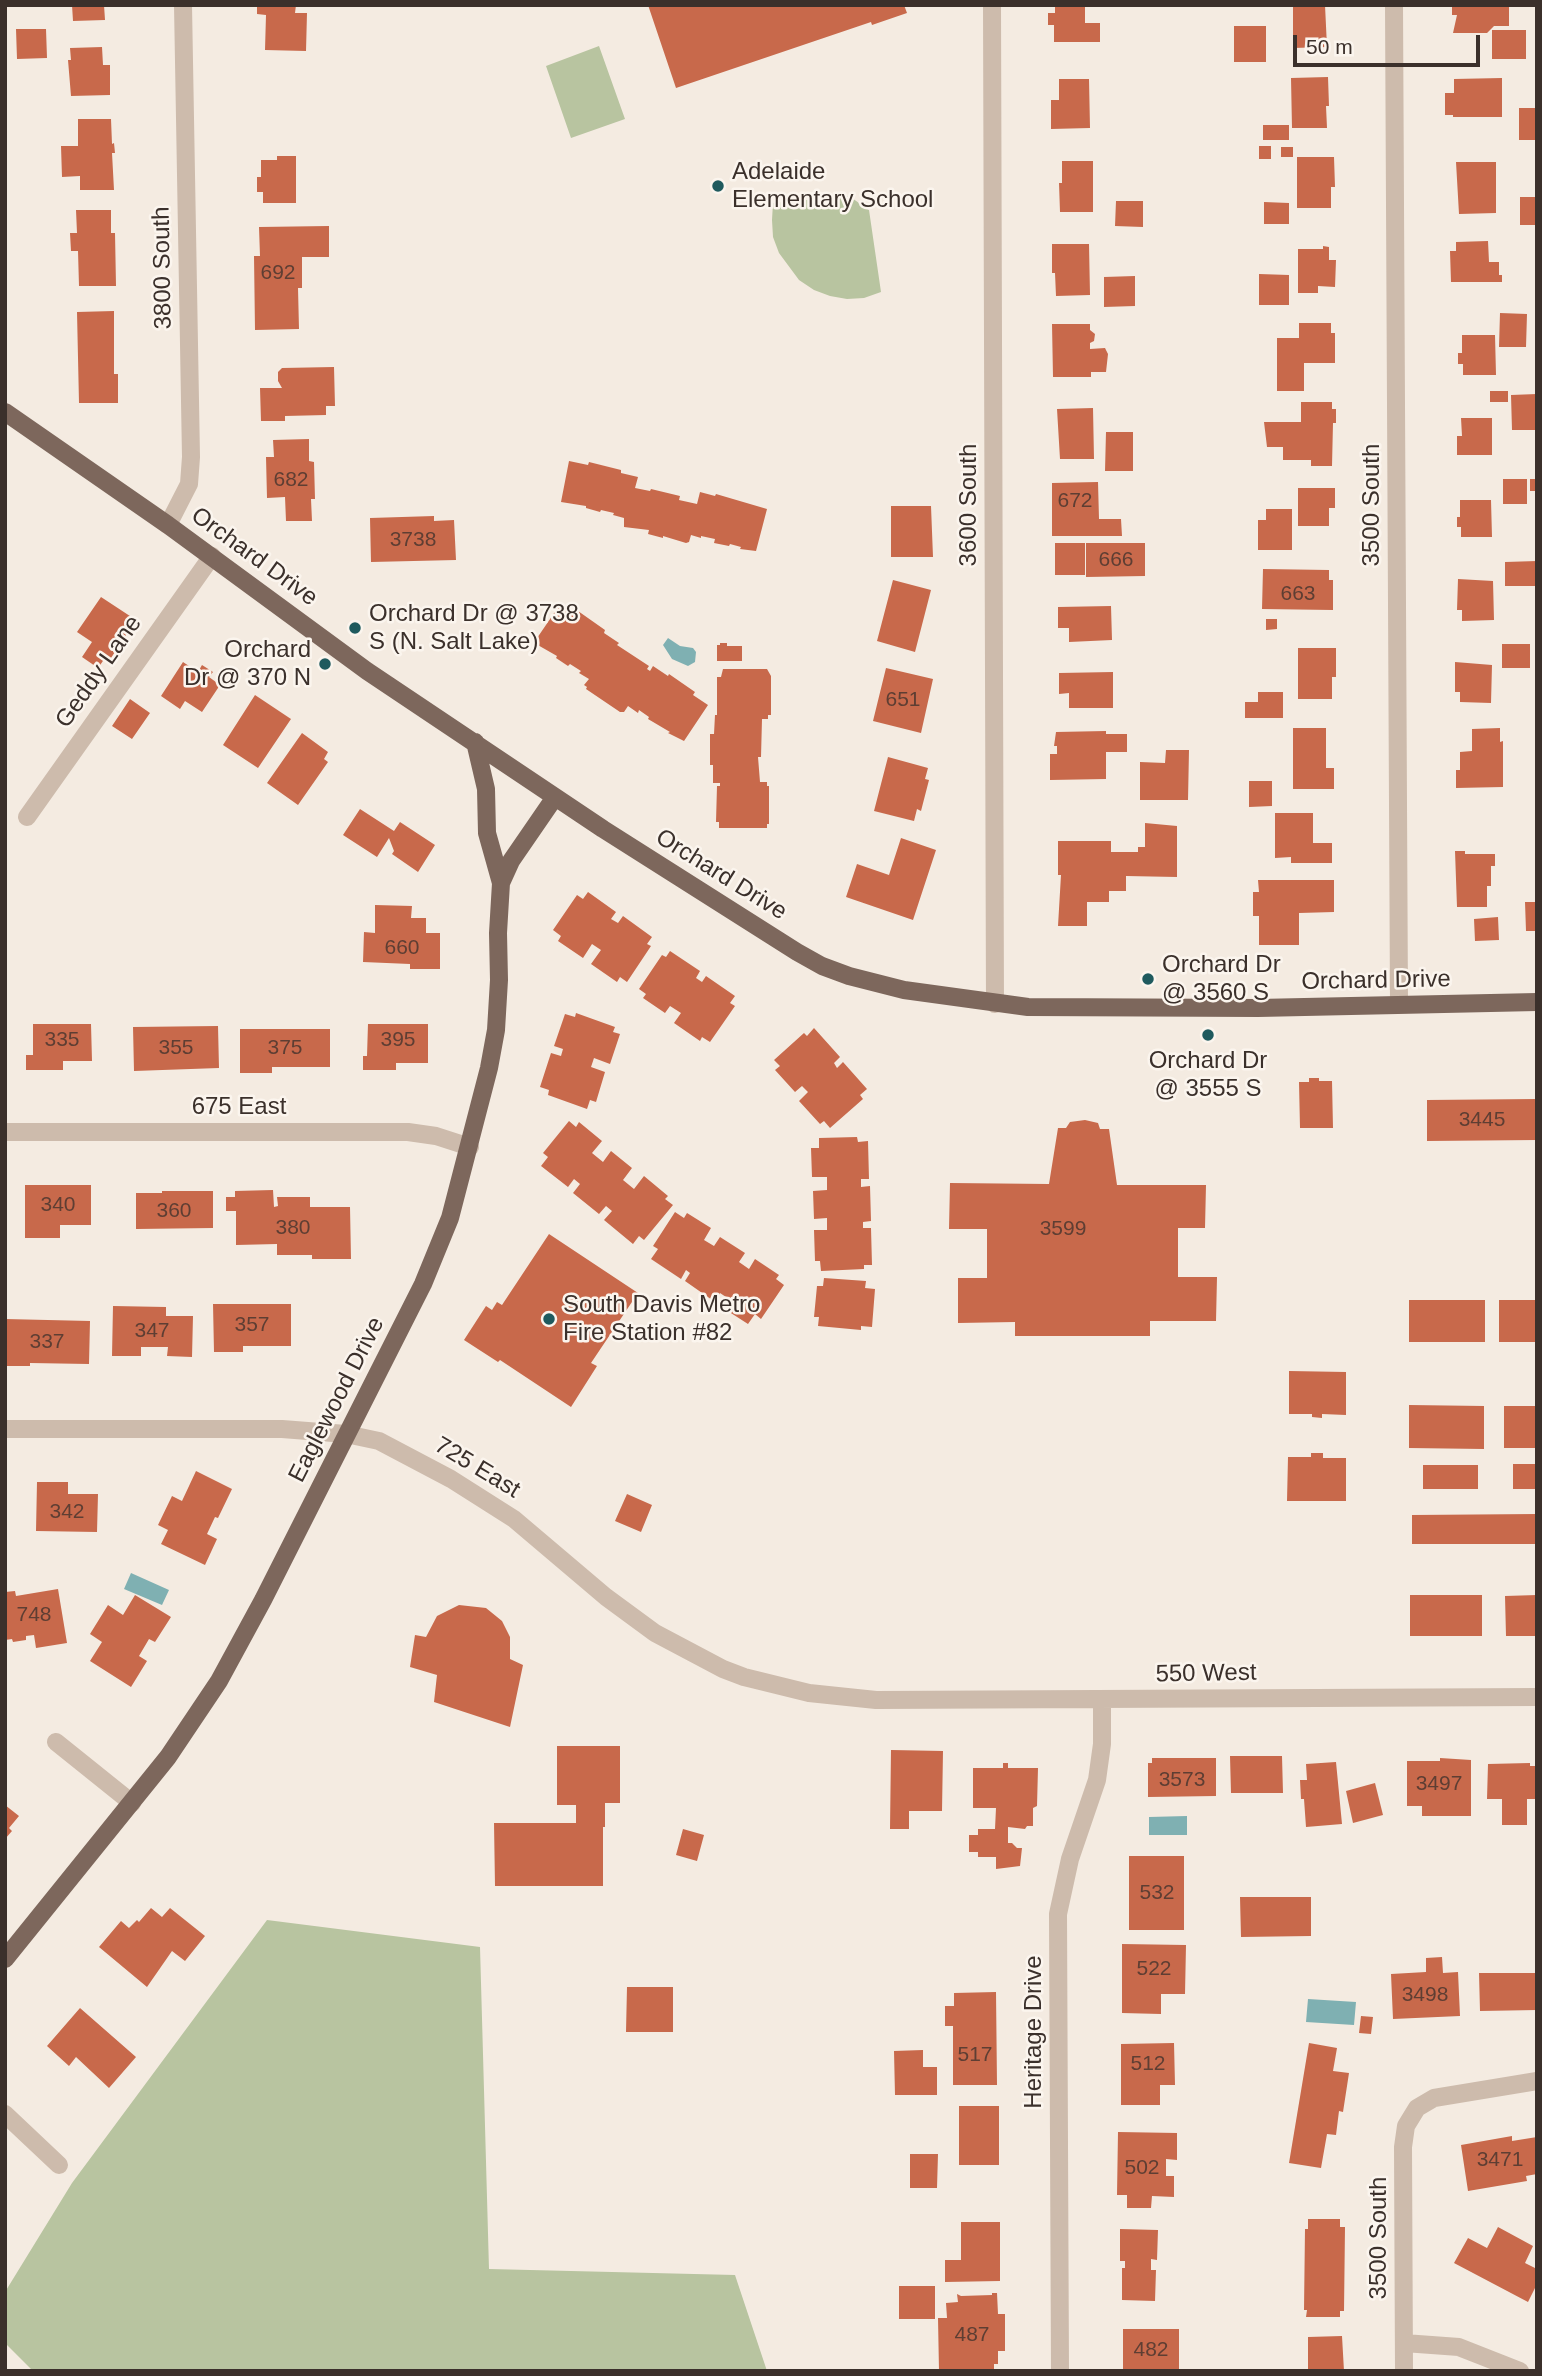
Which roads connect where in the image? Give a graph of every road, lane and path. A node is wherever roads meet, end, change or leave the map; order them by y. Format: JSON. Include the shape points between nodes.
{"nodes":[{"id":1,"x":183,"y":5,"type":"edge"},
{"id":2,"x":992,"y":5,"type":"edge"},
{"id":3,"x":1394,"y":5,"type":"edge"},
{"id":4,"x":5,"y":412,"type":"edge"},
{"id":5,"x":169,"y":525,"type":"junction"},
{"id":6,"x":212,"y":556,"type":"junction"},
{"id":7,"x":475,"y":742,"type":"junction"},
{"id":8,"x":555,"y":797,"type":"junction"},
{"id":9,"x":27,"y":817,"type":"dead end"},
{"id":10,"x":501,"y":883,"type":"junction"},
{"id":11,"x":1537,"y":1002,"type":"edge"},
{"id":12,"x":996,"y":1004,"type":"junction"},
{"id":13,"x":1399,"y":1004,"type":"junction"},
{"id":14,"x":5,"y":1132,"type":"edge"},
{"id":15,"x":470,"y":1147,"type":"junction"},
{"id":16,"x":5,"y":1429,"type":"edge"},
{"id":17,"x":346,"y":1434,"type":"junction"},
{"id":18,"x":1537,"y":1697,"type":"edge"},
{"id":19,"x":876,"y":1700,"type":"joint"},
{"id":20,"x":1102,"y":1700,"type":"junction"},
{"id":21,"x":56,"y":1742,"type":"dead end"},
{"id":22,"x":132,"y":1803,"type":"junction"},
{"id":23,"x":5,"y":1959,"type":"edge"},
{"id":24,"x":1537,"y":2081,"type":"edge"},
{"id":25,"x":5,"y":2114,"type":"edge"},
{"id":26,"x":59,"y":2165,"type":"dead end"},
{"id":27,"x":1404,"y":2343,"type":"junction"},
{"id":28,"x":1060,"y":2371,"type":"edge"},
{"id":29,"x":1404,"y":2371,"type":"edge"},
{"id":30,"x":1520,"y":2371,"type":"edge"}],
"edges":[{"from":1,"to":5,"type":"street","name":"3800 South","via":[[191,457],[189,484]]},
{"from":2,"to":12,"type":"street","name":"3600 South"},
{"from":3,"to":13,"type":"street","name":"3500 South"},
{"from":4,"to":5,"type":"main road","name":"Orchard Drive"},
{"from":5,"to":6,"type":"main road","name":"Orchard Drive"},
{"from":6,"to":7,"type":"main road","name":"Orchard Drive","via":[[367,671]]},
{"from":6,"to":9,"type":"street","name":"Geddy Lane"},
{"from":7,"to":8,"type":"main road","name":"Orchard Drive"},
{"from":7,"to":10,"type":"main road","via":[[486,789],[487,833]]},
{"from":8,"to":10,"type":"main road","name":"Eaglewood Drive"},
{"from":8,"to":12,"type":"main road","name":"Orchard Drive","via":[[822,966],[904,990]]},
{"from":10,"to":15,"type":"main road","name":"Eaglewood Drive","via":[[496,1031]]},
{"from":11,"to":13,"type":"main road","name":"Orchard Drive"},
{"from":12,"to":13,"type":"main road","name":"Orchard Drive","via":[[1258,1008]]},
{"from":14,"to":15,"type":"street","name":"675 East","via":[[408,1132]]},
{"from":15,"to":17,"type":"main road","name":"Eaglewood Drive","via":[[450,1218],[423,1284]]},
{"from":16,"to":17,"type":"street","name":"725 East","via":[[282,1429]]},
{"from":17,"to":19,"type":"street","name":"725 East","via":[[379,1441],[451,1479],[524,1526],[655,1633],[723,1669],[809,1693]]},
{"from":17,"to":22,"type":"main road","name":"Eaglewood Drive","via":[[219,1681]]},
{"from":18,"to":20,"type":"street","name":"550 West"},
{"from":19,"to":20,"type":"street","name":"550 West"},
{"from":20,"to":28,"type":"street","name":"Heritage Drive","via":[[1097,1780],[1070,1859],[1058,1914]]},
{"from":21,"to":22,"type":"street"},
{"from":22,"to":23,"type":"main road","name":"Eaglewood Drive"},
{"from":24,"to":27,"type":"street","name":"3500 South","via":[[1443,2096],[1417,2108],[1406,2126]]},
{"from":25,"to":26,"type":"street"},
{"from":27,"to":29,"type":"street","name":"3500 South"},
{"from":27,"to":30,"type":"street","via":[[1459,2347]]}]}
